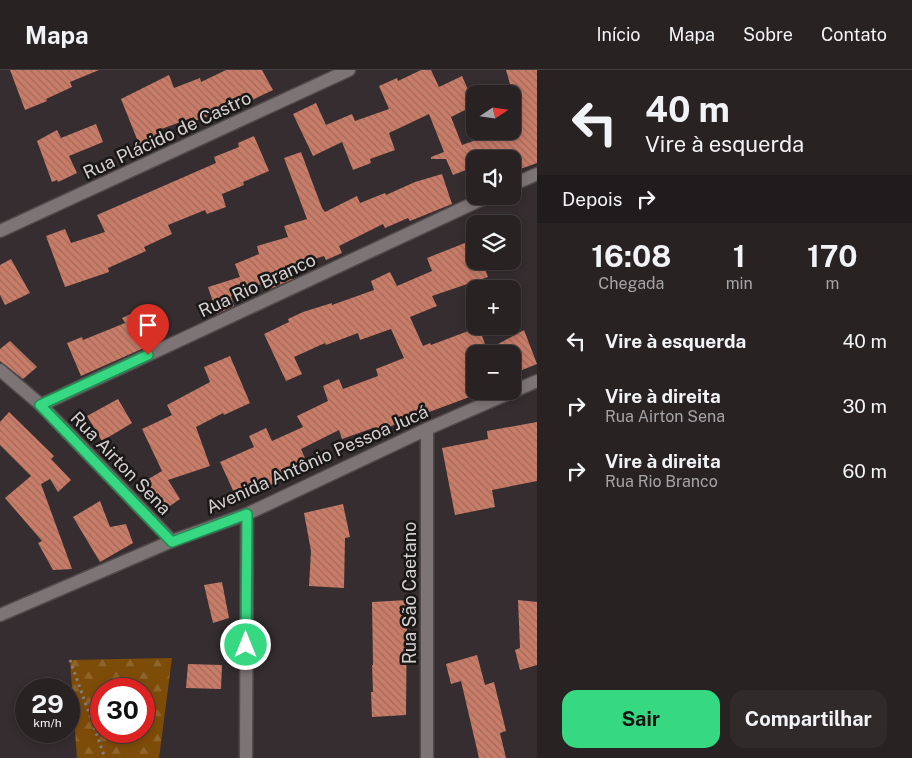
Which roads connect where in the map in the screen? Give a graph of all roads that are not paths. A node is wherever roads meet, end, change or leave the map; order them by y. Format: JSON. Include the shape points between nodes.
{"nodes":[{"id":1,"x":349,"y":70,"type":"edge"},
{"id":2,"x":537,"y":174,"type":"edge"},
{"id":3,"x":521,"y":181,"type":"edge"},
{"id":4,"x":470,"y":205,"type":"edge"},
{"id":5,"x":0,"y":231,"type":"edge"},
{"id":6,"x":0,"y":370,"type":"edge"},
{"id":7,"x":537,"y":381,"type":"edge"},
{"id":8,"x":40,"y":405,"type":"junction"},
{"id":9,"x":427,"y":429,"type":"junction"},
{"id":10,"x":247,"y":514,"type":"junction"},
{"id":11,"x":172,"y":542,"type":"junction"},
{"id":12,"x":0,"y":616,"type":"edge"},
{"id":13,"x":246,"y":758,"type":"edge"},
{"id":14,"x":427,"y":758,"type":"edge"}],
"edges":[{"from":1,"to":5,"type":"street","name":"Rua Plácido de Castro"},
{"from":2,"to":3,"type":"street"},
{"from":4,"to":8,"type":"street","name":"Rua Rio Branco"},
{"from":6,"to":8,"type":"street","name":"Rua Airton Sena"},
{"from":7,"to":9,"type":"street","name":"Avenida Antônio Pessoa Jucá"},
{"from":8,"to":11,"type":"street","name":"Rua Airton Sena"},
{"from":9,"to":10,"type":"street","name":"Avenida Antônio Pessoa Jucá"},
{"from":9,"to":14,"type":"street","name":"Rua São Caetano"},
{"from":10,"to":11,"type":"street","name":"Avenida Antônio Pessoa Jucá"},
{"from":10,"to":13,"type":"street"},
{"from":11,"to":12,"type":"street","name":"Avenida Antônio Pessoa Jucá"}]}
